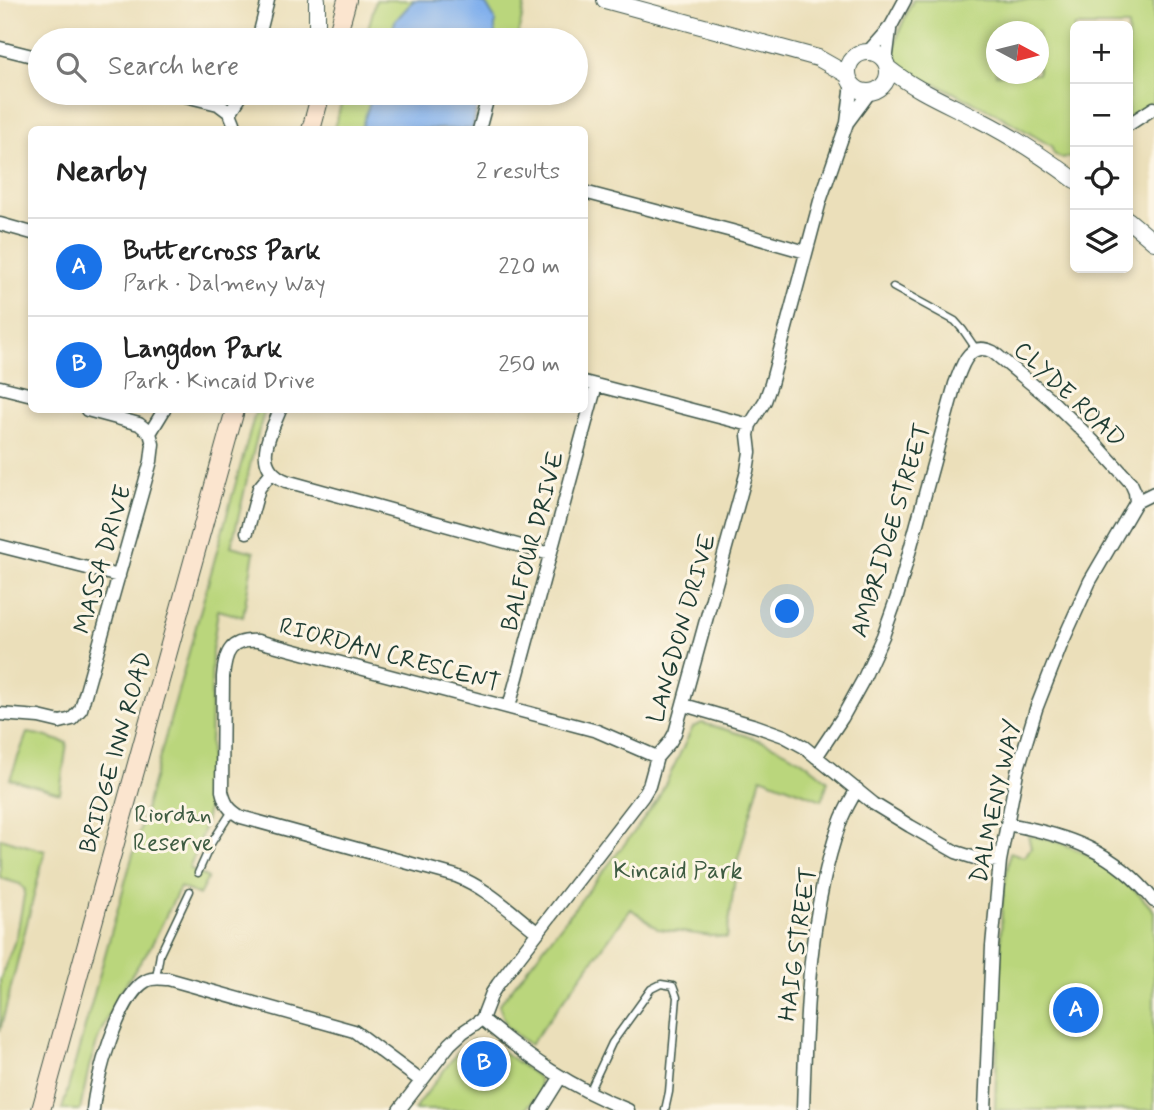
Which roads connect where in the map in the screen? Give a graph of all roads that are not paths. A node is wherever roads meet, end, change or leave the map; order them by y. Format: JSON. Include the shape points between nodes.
{"nodes":[{"id":1,"x":268,"y":0,"type":"edge"},
{"id":2,"x":317,"y":0,"type":"edge"},
{"id":3,"x":347,"y":0,"type":"edge"},
{"id":4,"x":605,"y":0,"type":"edge"},
{"id":5,"x":905,"y":0,"type":"edge"},
{"id":6,"x":891,"y":26,"type":"junction"},
{"id":7,"x":261,"y":28,"type":"edge"},
{"id":8,"x":317,"y":28,"type":"edge"},
{"id":9,"x":339,"y":28,"type":"edge"},
{"id":10,"x":0,"y":48,"type":"edge"},
{"id":11,"x":863,"y":53,"type":"junction"},
{"id":12,"x":28,"y":55,"type":"edge"},
{"id":13,"x":818,"y":58,"type":"junction"},
{"id":14,"x":887,"y":65,"type":"junction"},
{"id":15,"x":850,"y":79,"type":"junction"},
{"id":16,"x":875,"y":90,"type":"junction"},
{"id":17,"x":927,"y":95,"type":"junction"},
{"id":18,"x":219,"y":105,"type":"edge"},
{"id":19,"x":235,"y":105,"type":"edge"},
{"id":20,"x":314,"y":105,"type":"edge"},
{"id":21,"x":317,"y":105,"type":"edge"},
{"id":22,"x":486,"y":105,"type":"edge"},
{"id":23,"x":1154,"y":108,"type":"edge"},
{"id":24,"x":230,"y":113,"type":"junction"},
{"id":25,"x":1133,"y":122,"type":"edge"},
{"id":26,"x":312,"y":123,"type":"edge"},
{"id":27,"x":847,"y":123,"type":"junction"},
{"id":28,"x":234,"y":126,"type":"edge"},
{"id":29,"x":480,"y":126,"type":"edge"},
{"id":30,"x":1070,"y":173,"type":"edge"},
{"id":31,"x":588,"y":193,"type":"edge"},
{"id":32,"x":1133,"y":224,"type":"edge"},
{"id":33,"x":0,"y":225,"type":"edge"},
{"id":34,"x":28,"y":232,"type":"edge"},
{"id":35,"x":1154,"y":242,"type":"edge"},
{"id":36,"x":806,"y":252,"type":"junction"},
{"id":37,"x":893,"y":287,"type":"dead end"},
{"id":38,"x":976,"y":349,"type":"junction"},
{"id":39,"x":590,"y":384,"type":"edge"},
{"id":40,"x":0,"y":387,"type":"edge"},
{"id":41,"x":28,"y":394,"type":"edge"},
{"id":42,"x":98,"y":413,"type":"edge"},
{"id":43,"x":162,"y":413,"type":"edge"},
{"id":44,"x":234,"y":413,"type":"edge"},
{"id":45,"x":279,"y":413,"type":"edge"},
{"id":46,"x":583,"y":413,"type":"edge"},
{"id":47,"x":750,"y":425,"type":"junction"},
{"id":48,"x":150,"y":433,"type":"junction"},
{"id":49,"x":272,"y":472,"type":"junction"},
{"id":50,"x":1154,"y":493,"type":"edge"},
{"id":51,"x":1136,"y":502,"type":"junction"},
{"id":52,"x":247,"y":531,"type":"dead end"},
{"id":53,"x":0,"y":546,"type":"edge"},
{"id":54,"x":550,"y":554,"type":"junction"},
{"id":55,"x":119,"y":576,"type":"junction"},
{"id":56,"x":684,"y":705,"type":"junction"},
{"id":57,"x":509,"y":707,"type":"junction"},
{"id":58,"x":0,"y":713,"type":"edge"},
{"id":59,"x":657,"y":757,"type":"junction"},
{"id":60,"x":816,"y":757,"type":"junction"},
{"id":61,"x":857,"y":789,"type":"junction"},
{"id":62,"x":232,"y":811,"type":"junction"},
{"id":63,"x":1007,"y":824,"type":"junction"},
{"id":64,"x":1000,"y":861,"type":"junction"},
{"id":65,"x":198,"y":873,"type":"dead end"},
{"id":66,"x":190,"y":891,"type":"dead end"},
{"id":67,"x":1152,"y":892,"type":"edge"},
{"id":68,"x":537,"y":932,"type":"junction"},
{"id":69,"x":156,"y":978,"type":"junction"},
{"id":70,"x":482,"y":1019,"type":"junction"},
{"id":71,"x":560,"y":1078,"type":"junction"},
{"id":72,"x":421,"y":1081,"type":"junction"},
{"id":73,"x":589,"y":1092,"type":"junction"},
{"id":74,"x":40,"y":1109,"type":"edge"},
{"id":75,"x":93,"y":1110,"type":"edge"},
{"id":76,"x":400,"y":1110,"type":"edge"},
{"id":77,"x":540,"y":1110,"type":"edge"},
{"id":78,"x":628,"y":1110,"type":"edge"},
{"id":79,"x":665,"y":1110,"type":"edge"},
{"id":80,"x":803,"y":1110,"type":"edge"},
{"id":81,"x":985,"y":1110,"type":"edge"}],
"edges":[{"from":1,"to":7,"type":"street"},
{"from":2,"to":8,"type":"street"},
{"from":3,"to":9,"type":"main road"},
{"from":4,"to":13,"type":"street"},
{"from":5,"to":6,"type":"street"},
{"from":6,"to":11,"type":"street"},
{"from":6,"to":14,"type":"street"},
{"from":10,"to":12,"type":"street"},
{"from":11,"to":13,"type":"street"},
{"from":11,"to":14,"type":"street","via":[[875,53]]},
{"from":11,"to":15,"type":"street","via":[[850,63]]},
{"from":13,"to":15,"type":"street"},
{"from":14,"to":16,"type":"street","via":[[887,79]]},
{"from":14,"to":17,"type":"street"},
{"from":15,"to":16,"type":"street","via":[[857,88]]},
{"from":15,"to":27,"type":"street","name":"LANGDON DRIVE"},
{"from":16,"to":17,"type":"street"},
{"from":16,"to":27,"type":"street","name":"LANGDON DRIVE"},
{"from":17,"to":30,"type":"street","via":[[979,119]]},
{"from":18,"to":24,"type":"street"},
{"from":19,"to":24,"type":"street"},
{"from":20,"to":26,"type":"street"},
{"from":21,"to":26,"type":"main road"},
{"from":22,"to":29,"type":"street"},
{"from":23,"to":25,"type":"street"},
{"from":24,"to":28,"type":"street"},
{"from":27,"to":36,"type":"street","name":"LANGDON DRIVE"},
{"from":31,"to":36,"type":"street"},
{"from":32,"to":35,"type":"street"},
{"from":33,"to":34,"type":"street"},
{"from":36,"to":47,"type":"street","name":"LANGDON DRIVE","via":[[768,394]]},
{"from":37,"to":38,"type":"lane","name":"CLYDE ROAD","via":[[955,321]]},
{"from":38,"to":51,"type":"street","name":"CLYDE ROAD","via":[[993,352],[1050,398],[1131,483]]},
{"from":38,"to":60,"type":"street","name":"AMBRIDGE STREET","via":[[961,366],[955,384],[883,636],[842,718]]},
{"from":39,"to":47,"type":"street"},
{"from":40,"to":41,"type":"street"},
{"from":42,"to":48,"type":"street","via":[[139,424]]},
{"from":43,"to":48,"type":"street"},
{"from":44,"to":74,"type":"main road","name":"BRIDGE INN ROAD"},
{"from":45,"to":49,"type":"street","via":[[266,449]]},
{"from":46,"to":54,"type":"street","name":"BALFOUR DRIVE"},
{"from":47,"to":56,"type":"street","name":"LANGDON DRIVE","via":[[747,471]]},
{"from":48,"to":55,"type":"street","name":"MASSA DRIVE","via":[[151,461]]},
{"from":49,"to":52,"type":"street","via":[[259,488]]},
{"from":49,"to":54,"type":"street","via":[[286,481]]},
{"from":50,"to":51,"type":"street"},
{"from":51,"to":63,"type":"street","name":"DALMENY WAY","via":[[1090,581],[1056,657],[1017,772]]},
{"from":53,"to":55,"type":"street"},
{"from":54,"to":57,"type":"street","name":"BALFOUR DRIVE"},
{"from":55,"to":58,"type":"street","name":"MASSA DRIVE","via":[[82,709],[72,719],[60,722]]},
{"from":56,"to":59,"type":"street","name":"LANGDON DRIVE","via":[[675,733]]},
{"from":56,"to":60,"type":"street","via":[[784,736]]},
{"from":57,"to":59,"type":"street","name":"RIORDAN CRESCENT","via":[[597,731]]},
{"from":57,"to":62,"type":"street","name":"RIORDAN CRESCENT","via":[[258,640],[235,644],[224,662],[223,677],[222,791]]},
{"from":59,"to":68,"type":"street","name":"LANGDON DRIVE","via":[[643,796]]},
{"from":60,"to":61,"type":"street"},
{"from":61,"to":64,"type":"street","via":[[874,804],[956,852]]},
{"from":61,"to":80,"type":"street","name":"HAIG STREET","via":[[841,821],[816,930],[807,1002]]},
{"from":62,"to":65,"type":"lane"},
{"from":62,"to":68,"type":"street","via":[[456,876],[482,889]]},
{"from":63,"to":64,"type":"street","name":"DALMENY WAY"},
{"from":63,"to":67,"type":"street","via":[[1079,843]]},
{"from":64,"to":81,"type":"street","name":"DALMENY WAY"},
{"from":66,"to":69,"type":"lane","via":[[160,954]]},
{"from":68,"to":70,"type":"street","name":"LANGDON DRIVE","via":[[492,993]]},
{"from":69,"to":72,"type":"street","via":[[354,1031]]},
{"from":69,"to":75,"type":"street","via":[[136,990],[113,1031]]},
{"from":70,"to":71,"type":"street"},
{"from":70,"to":72,"type":"street","name":"LANGDON DRIVE","via":[[450,1044]]},
{"from":71,"to":73,"type":"street"},
{"from":71,"to":77,"type":"street"},
{"from":72,"to":76,"type":"street","name":"LANGDON DRIVE"},
{"from":73,"to":78,"type":"street"},
{"from":73,"to":79,"type":"lane","via":[[612,1043],[651,989],[673,986],[677,997]]}]}
